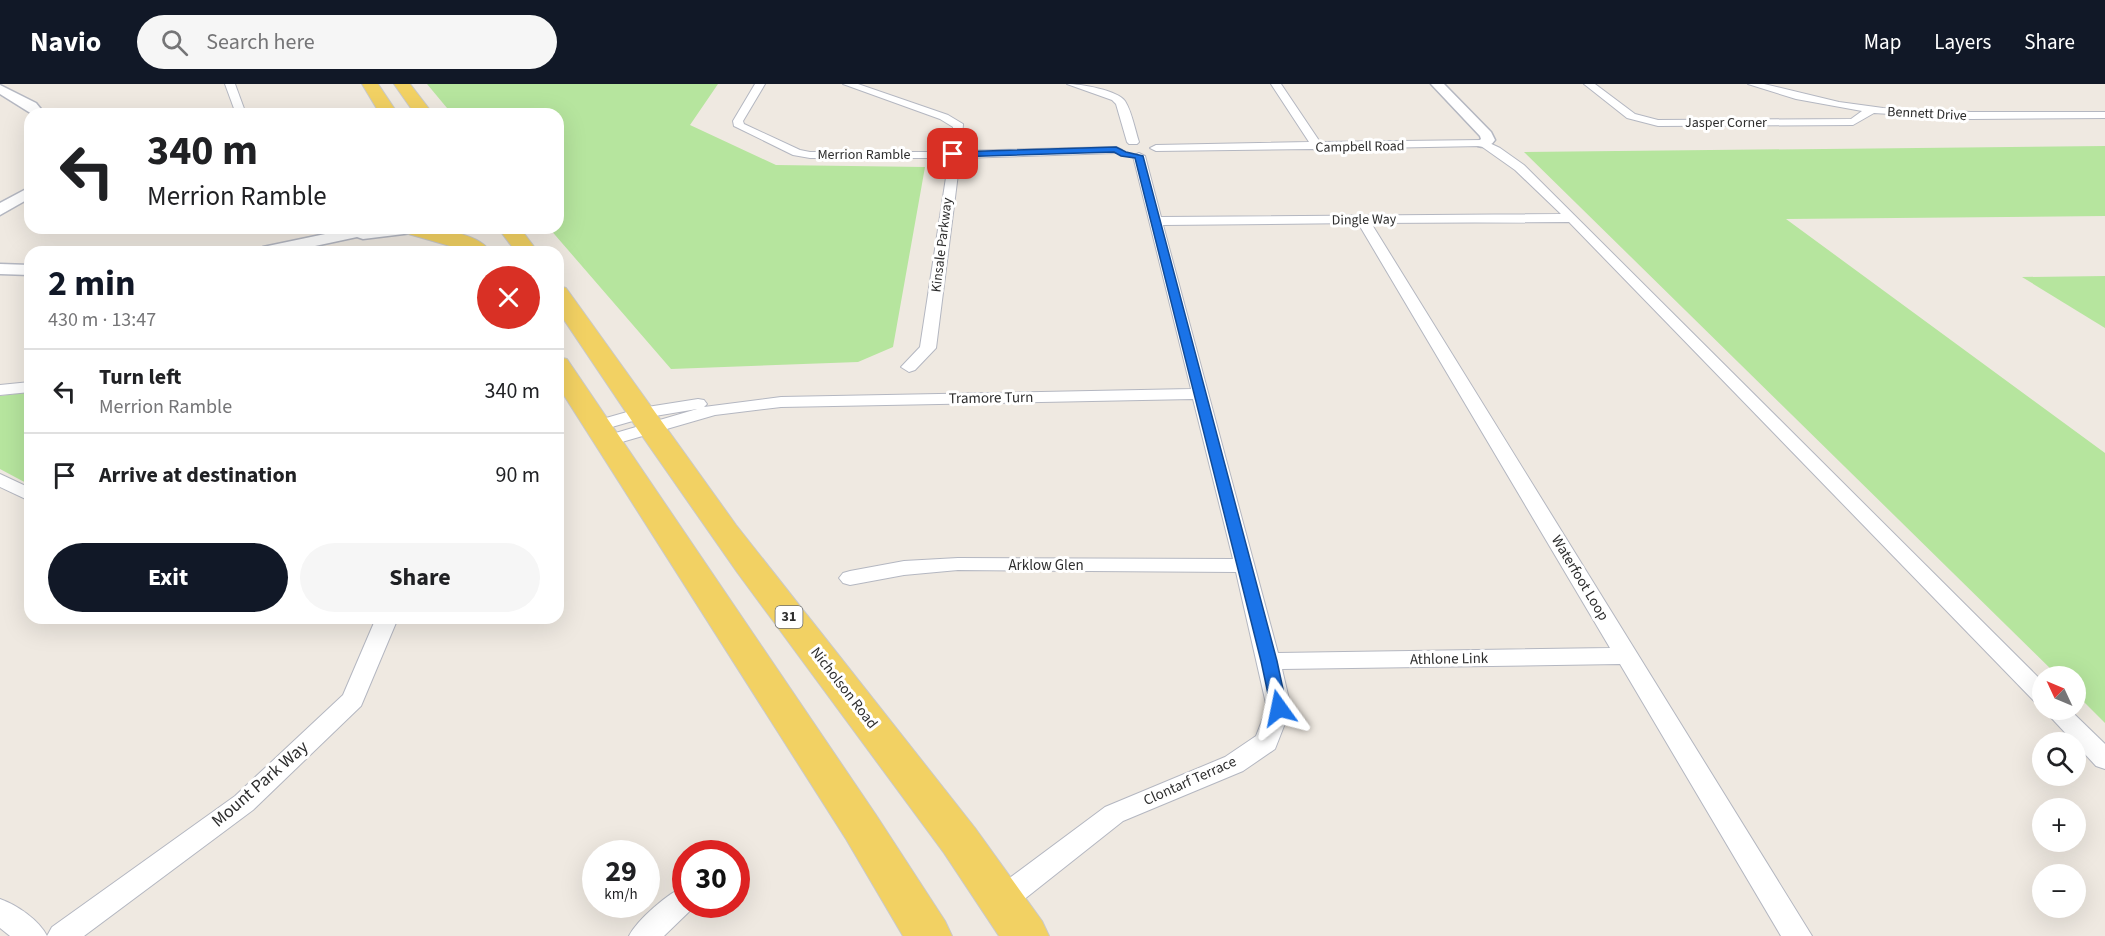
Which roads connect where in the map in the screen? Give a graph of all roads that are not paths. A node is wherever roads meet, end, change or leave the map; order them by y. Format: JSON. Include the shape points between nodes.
{"nodes":[{"id":1,"x":231,"y":84,"type":"edge"},
{"id":2,"x":370,"y":84,"type":"edge"},
{"id":3,"x":402,"y":84,"type":"edge"},
{"id":4,"x":760,"y":84,"type":"edge"},
{"id":5,"x":848,"y":84,"type":"edge"},
{"id":6,"x":1072,"y":84,"type":"edge"},
{"id":7,"x":1276,"y":84,"type":"edge"},
{"id":8,"x":1437,"y":84,"type":"edge"},
{"id":9,"x":1589,"y":84,"type":"edge"},
{"id":10,"x":1753,"y":84,"type":"edge"},
{"id":11,"x":0,"y":89,"type":"edge"},
{"id":12,"x":33,"y":108,"type":"edge"},
{"id":13,"x":239,"y":108,"type":"edge"},
{"id":14,"x":385,"y":108,"type":"edge"},
{"id":15,"x":420,"y":108,"type":"edge"},
{"id":16,"x":1871,"y":110,"type":"junction"},
{"id":17,"x":2105,"y":115,"type":"edge"},
{"id":18,"x":1133,"y":142,"type":"junction"},
{"id":19,"x":1483,"y":143,"type":"junction"},
{"id":20,"x":1156,"y":148,"type":"junction"},
{"id":21,"x":1318,"y":148,"type":"junction"},
{"id":22,"x":1116,"y":150,"type":"junction"},
{"id":23,"x":953,"y":154,"type":"junction"},
{"id":24,"x":1139,"y":156,"type":"junction"},
{"id":25,"x":24,"y":196,"type":"edge"},
{"id":26,"x":0,"y":210,"type":"edge"},
{"id":27,"x":1572,"y":218,"type":"junction"},
{"id":28,"x":1362,"y":220,"type":"junction"},
{"id":29,"x":1157,"y":221,"type":"junction"},
{"id":30,"x":354,"y":234,"type":"edge"},
{"id":31,"x":434,"y":234,"type":"edge"},
{"id":32,"x":293,"y":246,"type":"edge"},
{"id":33,"x":469,"y":246,"type":"edge"},
{"id":34,"x":0,"y":269,"type":"edge"},
{"id":35,"x":24,"y":270,"type":"edge"},
{"id":36,"x":564,"y":302,"type":"edge"},
{"id":37,"x":909,"y":367,"type":"dead end"},
{"id":38,"x":564,"y":374,"type":"edge"},
{"id":39,"x":24,"y":388,"type":"edge"},
{"id":40,"x":0,"y":390,"type":"edge"},
{"id":41,"x":1200,"y":394,"type":"junction"},
{"id":42,"x":646,"y":420,"type":"junction"},
{"id":43,"x":603,"y":433,"type":"junction"},
{"id":44,"x":0,"y":480,"type":"edge"},
{"id":45,"x":24,"y":492,"type":"edge"},
{"id":46,"x":1244,"y":566,"type":"junction"},
{"id":47,"x":850,"y":578,"type":"dead end"},
{"id":48,"x":384,"y":624,"type":"edge"},
{"id":49,"x":1628,"y":656,"type":"junction"},
{"id":50,"x":1269,"y":661,"type":"junction"},
{"id":51,"x":2032,"y":685,"type":"edge"},
{"id":52,"x":2066,"y":720,"type":"edge"},
{"id":53,"x":2105,"y":759,"type":"edge"},
{"id":54,"x":1002,"y":900,"type":"junction"},
{"id":55,"x":0,"y":911,"type":"edge"},
{"id":56,"x":672,"y":911,"type":"edge"},
{"id":57,"x":32,"y":936,"type":"edge"},
{"id":58,"x":62,"y":936,"type":"edge"},
{"id":59,"x":644,"y":936,"type":"edge"},
{"id":60,"x":928,"y":936,"type":"edge"},
{"id":61,"x":1025,"y":936,"type":"edge"},
{"id":62,"x":1797,"y":936,"type":"edge"}],
"edges":[{"from":1,"to":13,"type":"street"},
{"from":2,"to":14,"type":"main road"},
{"from":3,"to":15,"type":"main road"},
{"from":4,"to":23,"type":"street","name":"Merrion Ramble","via":[[738,121],[739,126],[797,153]]},
{"from":5,"to":23,"type":"street","name":"Kinsale Parkway","via":[[954,122],[959,126]]},
{"from":6,"to":18,"type":"street","via":[[1116,98]]},
{"from":7,"to":21,"type":"street"},
{"from":8,"to":19,"type":"street","via":[[1486,135],[1488,140]]},
{"from":9,"to":16,"type":"street","name":"Jasper Corner","via":[[1631,116],[1658,123],[1853,122]]},
{"from":10,"to":16,"type":"street","name":"Bennett Drive","via":[[1824,104]]},
{"from":11,"to":12,"type":"street"},
{"from":16,"to":17,"type":"street","name":"Bennett Drive","via":[[1944,117]]},
{"from":18,"to":20,"type":"street"},
{"from":18,"to":22,"type":"street"},
{"from":19,"to":21,"type":"street","name":"Campbell Road"},
{"from":19,"to":27,"type":"street","via":[[1516,162]]},
{"from":20,"to":21,"type":"street","name":"Campbell Road"},
{"from":20,"to":24,"type":"street","via":[[1153,154]]},
{"from":22,"to":23,"type":"street","name":"Merrion Ramble"},
{"from":22,"to":24,"type":"street"},
{"from":23,"to":37,"type":"street","name":"Kinsale Parkway","via":[[928,348]]},
{"from":24,"to":29,"type":"street","name":"Clontarf Terrace"},
{"from":25,"to":26,"type":"street"},
{"from":27,"to":28,"type":"street","name":"Dingle Way"},
{"from":27,"to":51,"type":"street"},
{"from":28,"to":29,"type":"street","name":"Dingle Way"},
{"from":28,"to":49,"type":"street","name":"Waterfoot Loop"},
{"from":29,"to":41,"type":"street","name":"Clontarf Terrace"},
{"from":30,"to":32,"type":"street"},
{"from":31,"to":33,"type":"main road"},
{"from":34,"to":35,"type":"street"},
{"from":36,"to":42,"type":"main road","name":"Nicholson Road","number":"31"},
{"from":38,"to":43,"type":"main road"},
{"from":39,"to":40,"type":"street"},
{"from":41,"to":42,"type":"street","name":"Tramore Turn","via":[[781,402]]},
{"from":41,"to":46,"type":"street","name":"Clontarf Terrace"},
{"from":42,"to":43,"type":"street","name":"Tramore Turn"},
{"from":42,"to":54,"type":"main road","name":"Nicholson Road","number":"31","via":[[748,565],[915,780]]},
{"from":43,"to":60,"type":"main road"},
{"from":44,"to":45,"type":"street"},
{"from":46,"to":47,"type":"street","name":"Arklow Glen","via":[[958,564]]},
{"from":46,"to":50,"type":"street","name":"Clontarf Terrace"},
{"from":48,"to":58,"type":"street","name":"Mount Park Way","via":[[352,700],[244,802]]},
{"from":49,"to":50,"type":"street","name":"Athlone Link"},
{"from":49,"to":62,"type":"street","name":"Waterfoot Loop"},
{"from":50,"to":54,"type":"street","name":"Clontarf Terrace","via":[[1279,708],[1266,742],[1234,764],[1114,814]]},
{"from":52,"to":53,"type":"street"},
{"from":54,"to":61,"type":"main road","name":"Nicholson Road","number":"31"},
{"from":55,"to":57,"type":"street"},
{"from":56,"to":59,"type":"street"}]}
